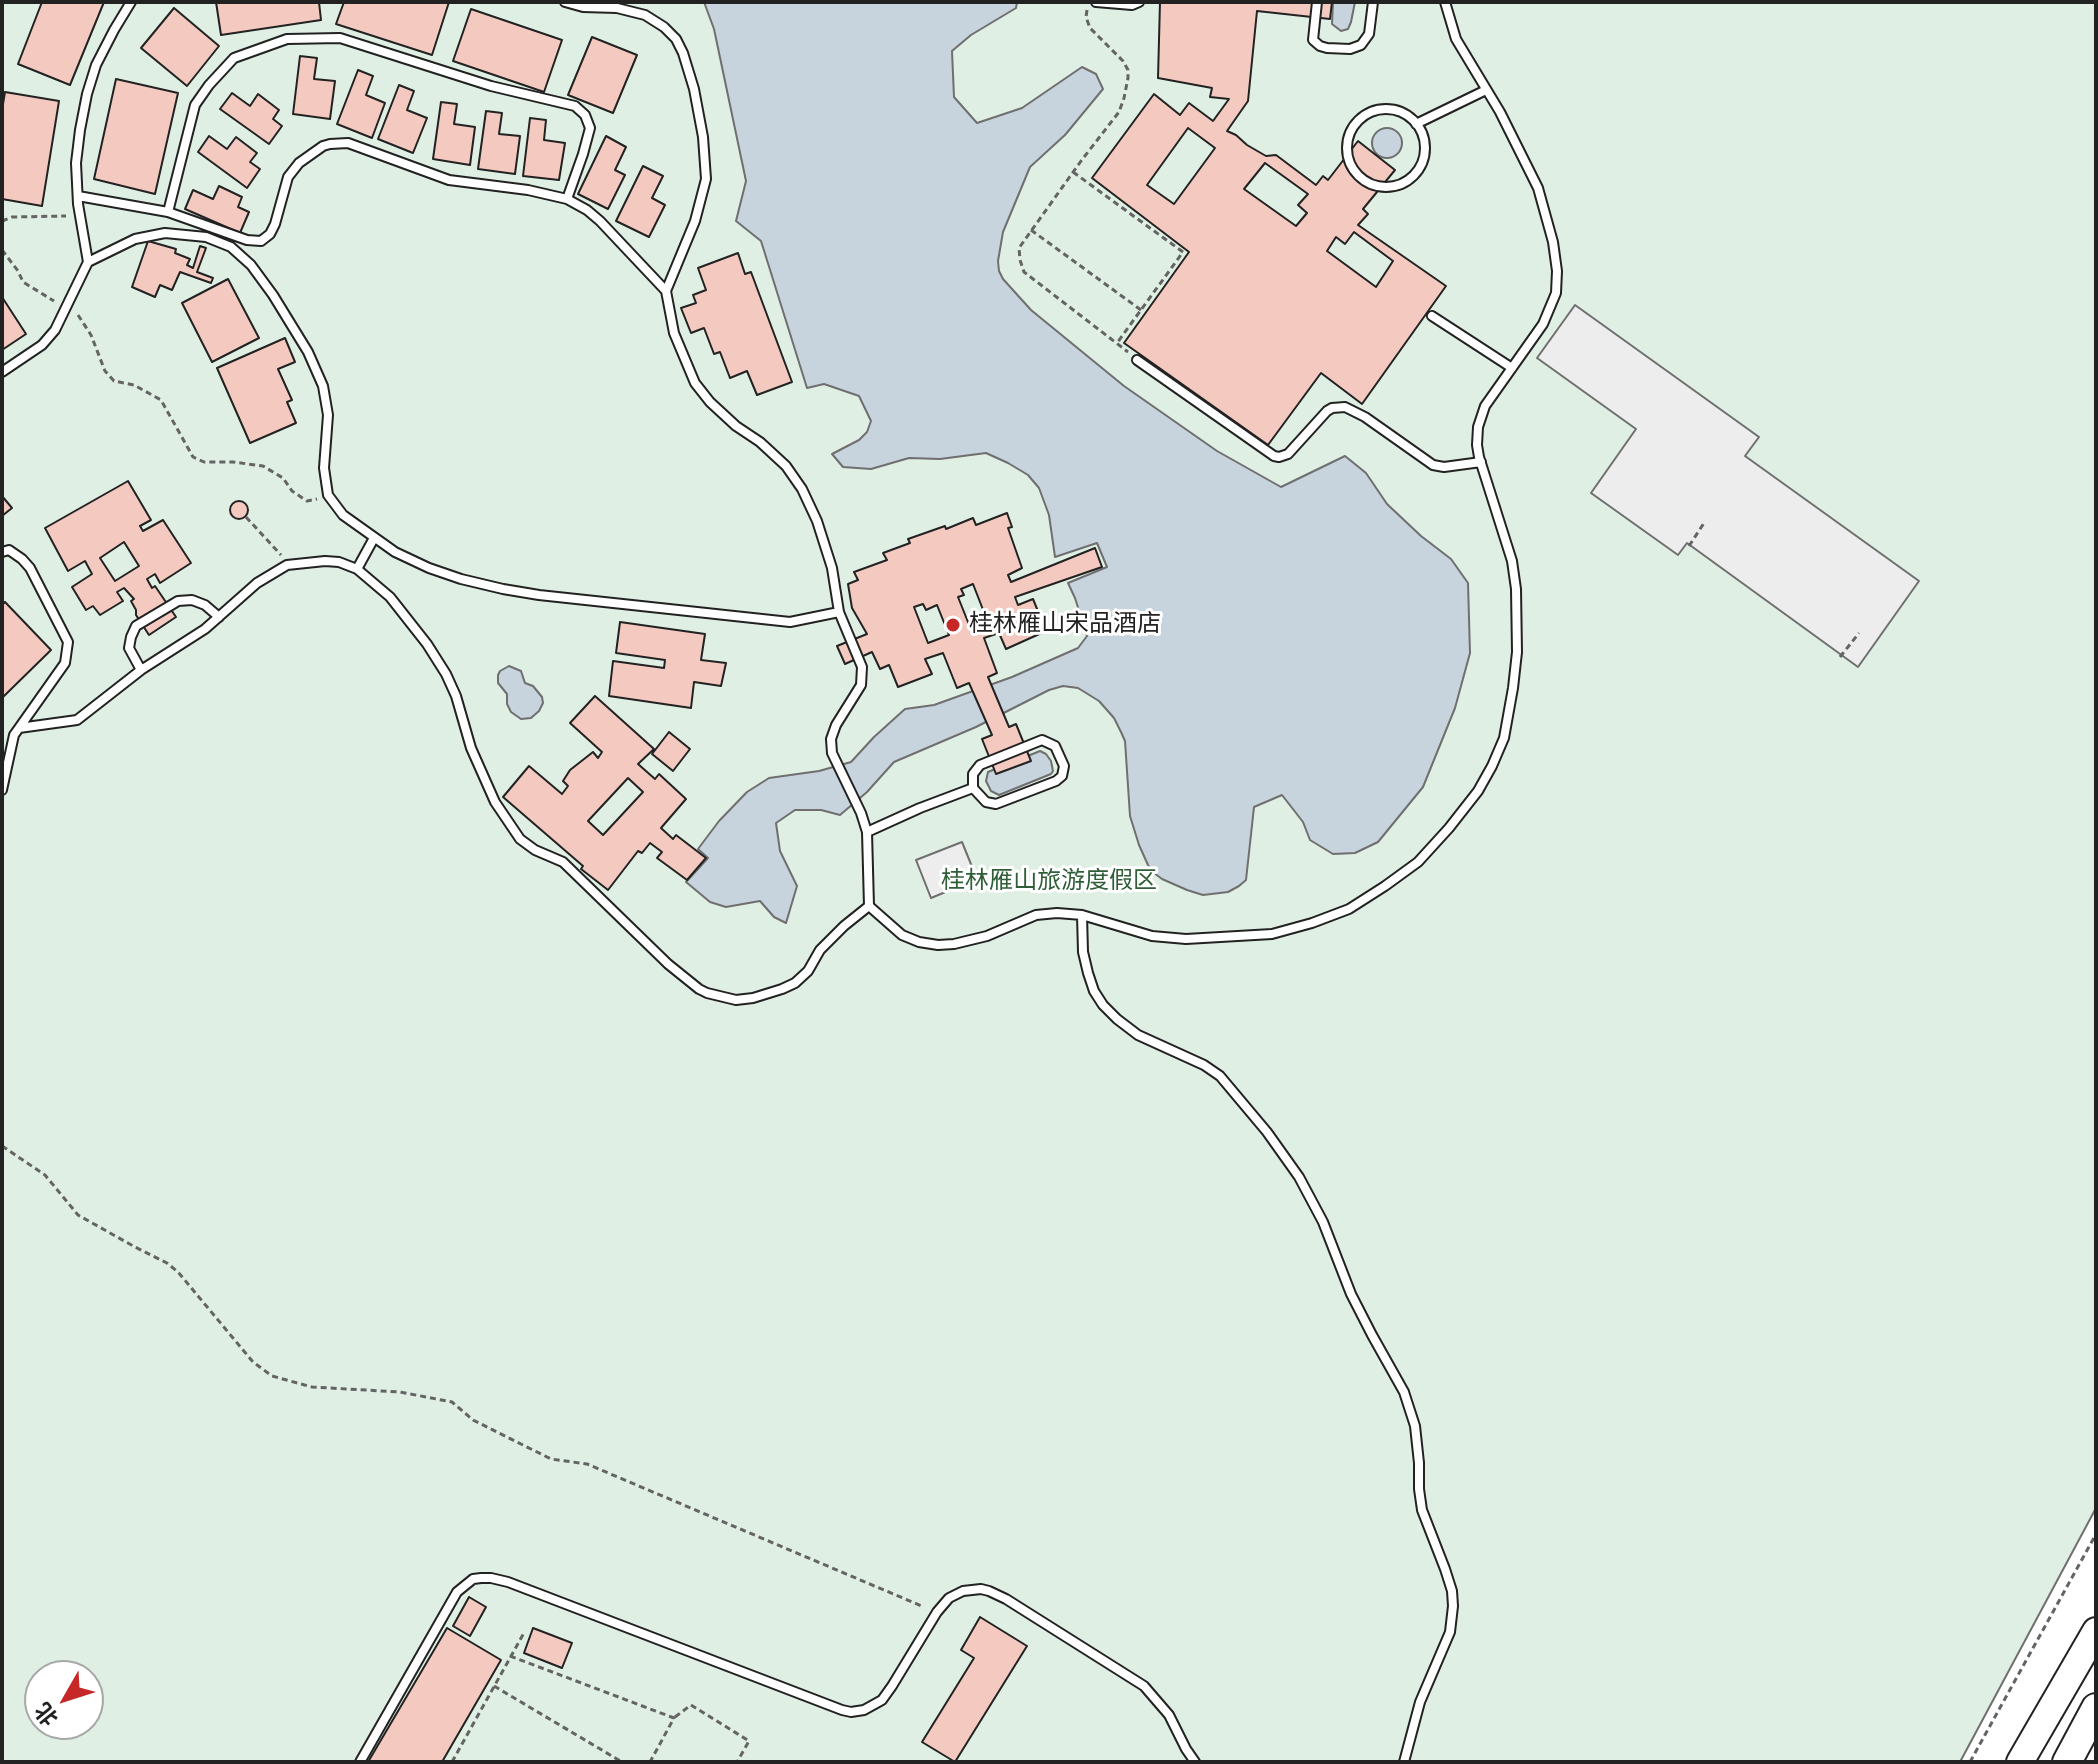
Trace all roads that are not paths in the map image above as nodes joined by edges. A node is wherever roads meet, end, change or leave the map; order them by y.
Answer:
1 (131, 2) edge
2 (565, 2) edge
3 (1096, 2) edge
4 (1139, 2) edge
5 (1317, 2) edge
6 (1373, 2) edge
7 (1445, 2) edge
8 (1486, 90) junction
9 (1416, 124) junction
10 (78, 196) junction
11 (567, 199) junction
12 (168, 212) junction
13 (88, 262) junction
14 (666, 291) junction
15 (1432, 316) dead end
16 (1137, 360) road end
17 (1512, 368) junction
18 (2, 372) edge
19 (1481, 462) junction
20 (374, 538) junction
21 (2, 552) edge
22 (357, 569) junction
23 (839, 612) junction
24 (219, 617) junction
25 (141, 670) junction
26 (19, 728) junction
27 (973, 788) junction
28 (2, 790) edge
29 (867, 832) junction
30 (869, 906) junction
31 (1082, 915) junction
32 (2096, 1631) edge
33 (2096, 1708) edge
34 (360, 1762) edge
35 (1195, 1762) edge
36 (1404, 1762) edge
37 (2020, 1762) edge
38 (2067, 1762) edge

1 - 10 lane
2 - 14 lane
3 - 4 lane
5 - 6 lane
7 - 8 lane
8 - 9 lane
8 - 17 lane
9 - 9 lane
10 - 12 lane
10 - 13 lane
11 - 12 lane
11 - 12 lane
11 - 14 lane
13 - 18 lane
13 - 20 lane
14 - 23 lane
15 - 17 lane
16 - 19 lane
17 - 19 lane
19 - 31 lane
20 - 22 lane
20 - 23 lane
21 - 26 lane
22 - 24 lane
22 - 30 lane
23 - 29 lane
24 - 25 lane
24 - 25 lane
25 - 26 lane
26 - 28 lane
27 - 27 lane
27 - 29 lane
29 - 30 lane
30 - 31 lane
31 - 36 lane
32 - 37 main road
33 - 38 highway
34 - 35 lane

